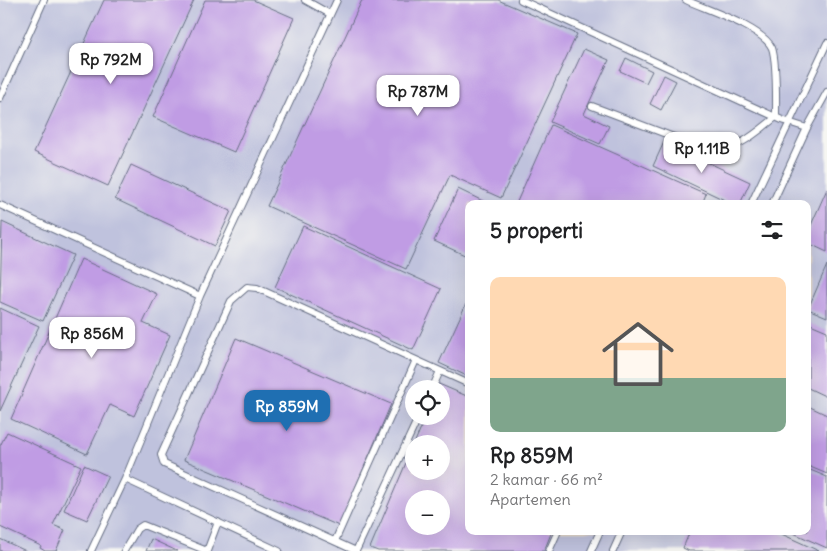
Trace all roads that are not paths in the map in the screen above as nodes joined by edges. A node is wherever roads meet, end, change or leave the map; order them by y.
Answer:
1 (44, 0) edge
2 (306, 0) edge
3 (337, 0) edge
4 (521, 0) edge
5 (686, 0) edge
6 (330, 14) junction
7 (827, 43) edge
8 (827, 92) edge
9 (0, 98) edge
10 (592, 106) dead end
11 (776, 117) junction
12 (789, 122) junction
13 (807, 128) junction
14 (753, 200) edge
15 (774, 200) edge
16 (0, 205) edge
17 (200, 296) junction
18 (416, 360) junction
19 (440, 371) junction
20 (436, 380) edge
21 (465, 382) edge
22 (415, 425) edge
23 (125, 479) junction
24 (218, 522) junction
25 (556, 535) edge
26 (598, 535) edge
27 (620, 535) edge
28 (335, 541) junction
29 (91, 551) edge
30 (124, 551) edge
31 (207, 551) edge
32 (279, 551) edge
33 (356, 551) edge
34 (549, 551) edge
35 (591, 551) edge
36 (613, 551) edge

1 - 9 lane
2 - 6 lane
3 - 6 lane
4 - 11 lane
5 - 11 lane
6 - 17 lane
7 - 12 lane
8 - 13 lane
10 - 11 lane
11 - 12 lane
12 - 13 lane
12 - 14 lane
13 - 15 lane
16 - 17 lane
17 - 23 lane
18 - 19 lane
18 - 28 lane
18 - 28 lane
19 - 20 lane
19 - 21 lane
22 - 33 lane
23 - 24 lane
23 - 29 lane
24 - 31 lane
24 - 32 lane
25 - 34 lane
26 - 35 lane
27 - 36 lane
28 - 33 lane
30 - 31 lane

